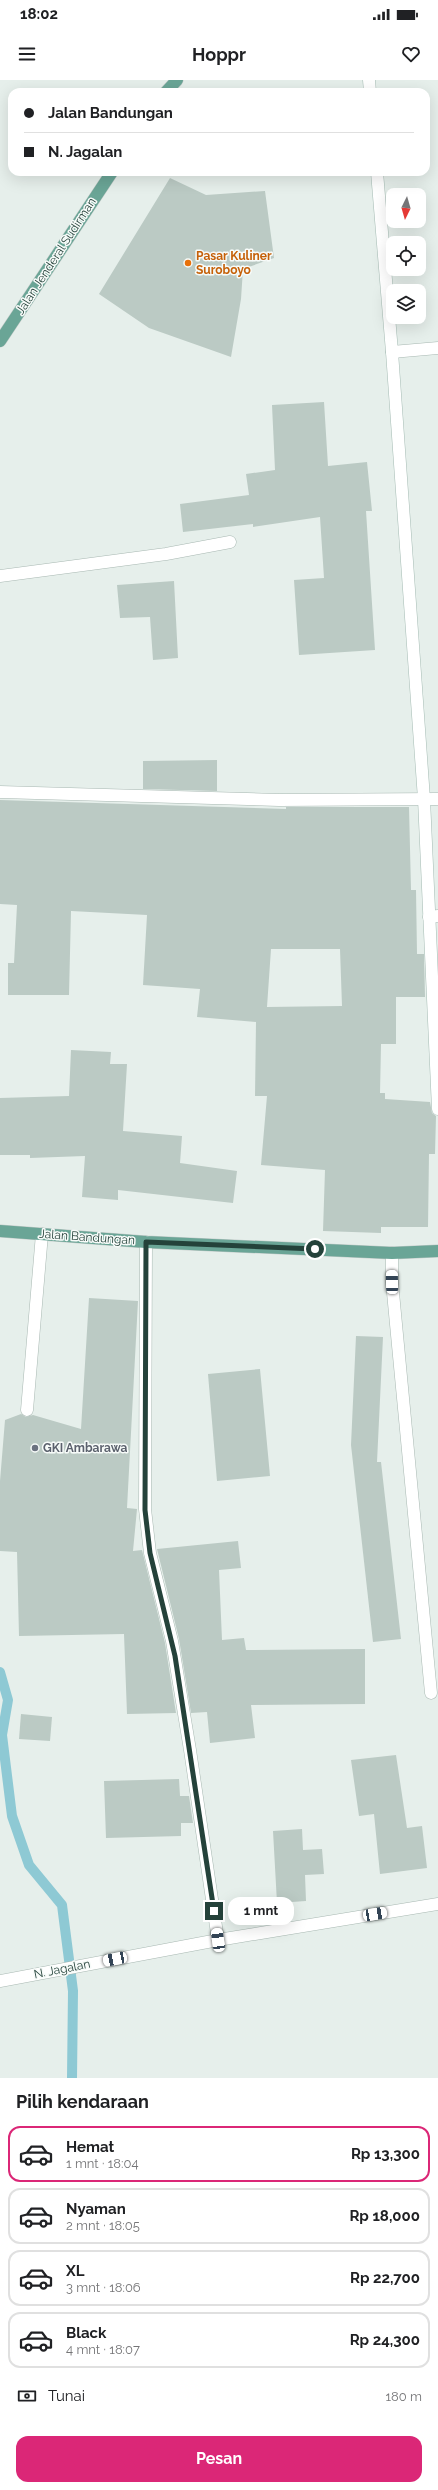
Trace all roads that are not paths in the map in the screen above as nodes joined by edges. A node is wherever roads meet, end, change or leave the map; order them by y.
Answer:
1 (177, 80) edge
2 (170, 88) edge
3 (109, 176) edge
4 (377, 176) edge
5 (0, 341) edge
6 (438, 348) edge
7 (392, 352) junction
8 (230, 542) dead end
9 (0, 576) edge
10 (0, 792) edge
11 (424, 799) junction
12 (438, 799) edge
13 (434, 917) edge
14 (438, 1109) edge
15 (0, 1231) edge
16 (42, 1234) junction
17 (146, 1242) junction
18 (438, 1251) edge
19 (392, 1253) junction
20 (27, 1410) dead end
21 (431, 1693) dead end
22 (438, 1904) edge
23 (218, 1940) junction
24 (0, 1981) edge

1 - 2 main road
3 - 5 main road, Jalan Jenderal Sudirman
4 - 7 street
6 - 7 street
7 - 11 street
8 - 9 street
10 - 11 street
11 - 12 street
11 - 13 street
13 - 14 street
15 - 16 main road, Jalan Bandungan
16 - 17 main road, Jalan Bandungan
16 - 20 street
17 - 19 main road, Jalan Bandungan
17 - 23 street
18 - 19 main road, Jalan Bandungan
19 - 21 street
22 - 23 street, N. Jagalan
23 - 24 street, N. Jagalan

